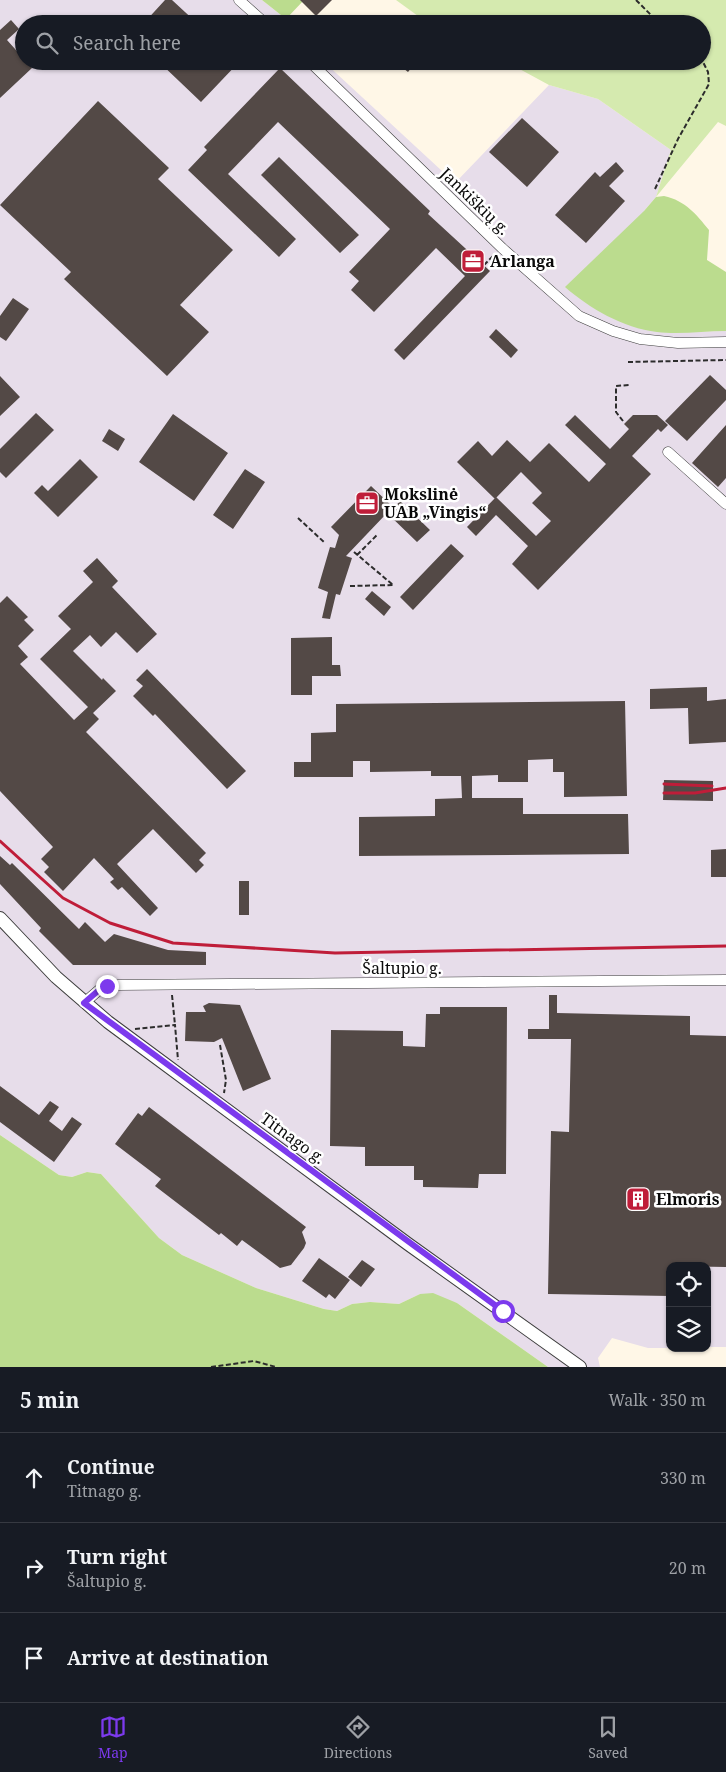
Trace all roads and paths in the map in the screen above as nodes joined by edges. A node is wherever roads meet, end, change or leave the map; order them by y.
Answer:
1 (239, 0) edge
2 (636, 0) edge
3 (256, 15) edge
4 (651, 15) edge
5 (318, 70) edge
6 (707, 70) edge
7 (655, 189) dead end
8 (502, 248) junction
9 (484, 266) dead end
10 (726, 342) edge
11 (726, 360) edge
12 (628, 362) dead end
13 (629, 385) dead end
14 (623, 421) dead end
15 (668, 452) dead end
16 (726, 504) edge
17 (298, 518) dead end
18 (378, 534) dead end
19 (325, 543) dead end
20 (354, 552) dead end
21 (357, 554) junction
22 (350, 586) dead end
23 (0, 918) edge
24 (726, 980) edge
25 (171, 984) junction
26 (84, 1003) junction
27 (174, 1025) junction
28 (126, 1035) junction
29 (220, 1044) dead end
30 (171, 1069) junction
31 (218, 1103) junction
32 (211, 1367) edge
33 (276, 1367) edge
34 (580, 1367) edge

1 - 3 street
2 - 4 path
5 - 8 street, Jankiškių g.
6 - 7 path
8 - 9 path
8 - 10 street, Jankiškių g.
11 - 12 path
13 - 14 path
15 - 16 street
17 - 19 path
18 - 21 path
20 - 21 path
21 - 22 path
23 - 26 street, Titnago g.
24 - 25 street, Šaltupio g.
25 - 26 street, Šaltupio g.
25 - 27 path
26 - 28 street, Titnago g.
27 - 28 path
27 - 30 path
28 - 30 street, Titnago g.
29 - 31 path
30 - 31 street, Titnago g.
31 - 34 street, Titnago g.
32 - 33 path

